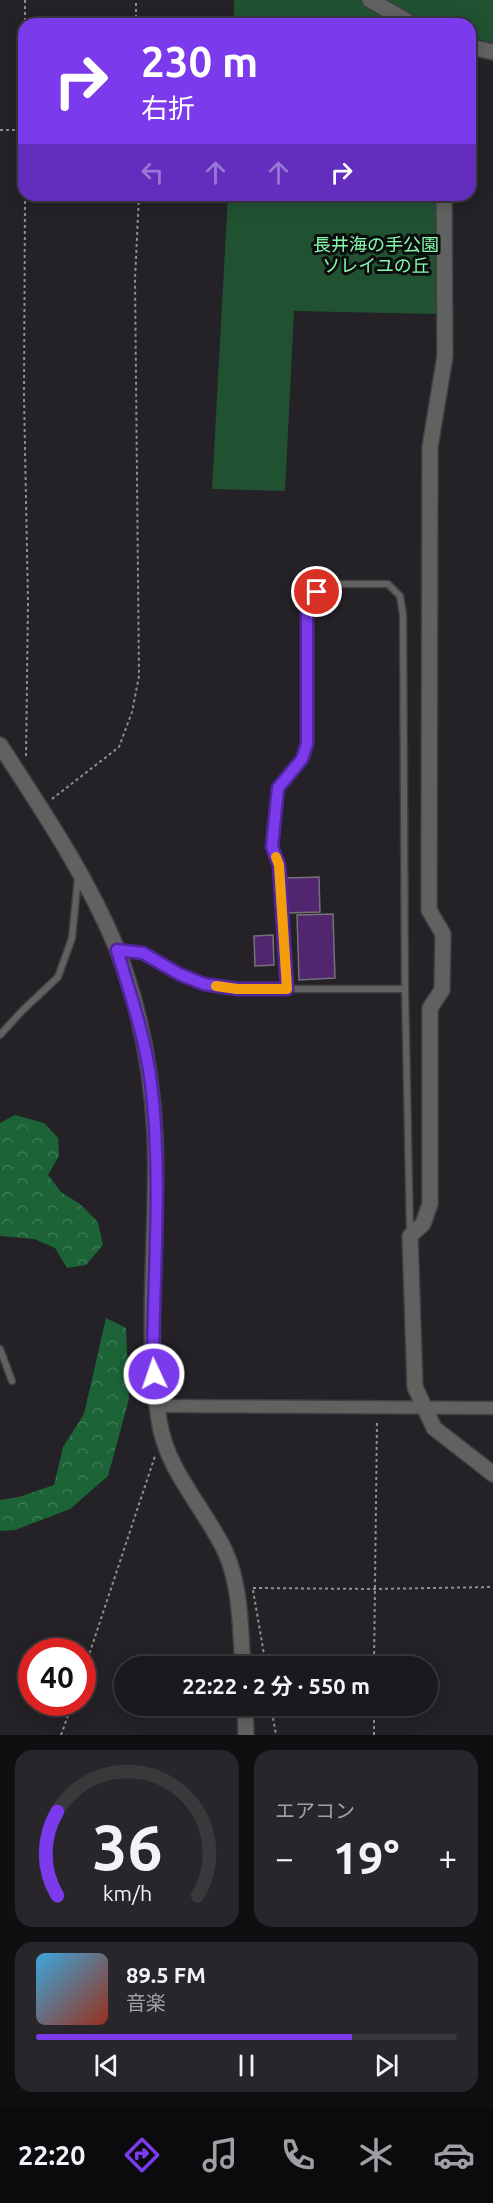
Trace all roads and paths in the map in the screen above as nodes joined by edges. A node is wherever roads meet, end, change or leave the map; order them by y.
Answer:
1 (25, 0) edge
2 (136, 0) edge
3 (370, 0) edge
4 (25, 18) edge
5 (136, 18) edge
6 (402, 18) edge
7 (476, 48) edge
8 (493, 52) edge
9 (0, 130) edge
10 (18, 130) edge
11 (25, 201) edge
12 (139, 201) edge
13 (444, 201) edge
14 (0, 745) edge
15 (22, 779) junction
16 (41, 809) junction
17 (79, 871) junction
18 (117, 950) junction
19 (287, 989) junction
20 (405, 989) junction
21 (0, 1035) edge
22 (410, 1236) junction
23 (0, 1349) edge
24 (12, 1381) dead end
25 (158, 1406) junction
26 (377, 1408) junction
27 (423, 1408) junction
28 (493, 1408) edge
29 (155, 1455) dead end
30 (493, 1474) edge
31 (493, 1587) edge
32 (237, 1588) junction
33 (253, 1588) junction
34 (374, 1589) junction
35 (95, 1638) edge
36 (242, 1656) edge
37 (264, 1656) edge
38 (374, 1656) edge
39 (68, 1716) edge
40 (245, 1716) edge
41 (273, 1716) edge
42 (374, 1716) edge
43 (61, 1735) edge
44 (246, 1735) edge
45 (276, 1735) edge
46 (374, 1735) edge

1 - 4 path
2 - 5 path
3 - 6 street
7 - 8 street
9 - 10 path
11 - 15 path
12 - 16 path
13 - 22 street
14 - 15 street
15 - 16 street
16 - 17 street
17 - 18 street
17 - 21 lane
18 - 19 lane
18 - 25 street
19 - 20 lane
19 - 20 lane
20 - 22 lane
22 - 27 street
23 - 24 lane
25 - 26 street
25 - 32 street
26 - 27 street
26 - 34 path
27 - 28 street
27 - 30 street
29 - 35 path
31 - 34 path
32 - 33 path
32 - 36 street
33 - 34 path
33 - 37 path
34 - 38 path
39 - 43 path
40 - 44 street
41 - 45 path
42 - 46 path

